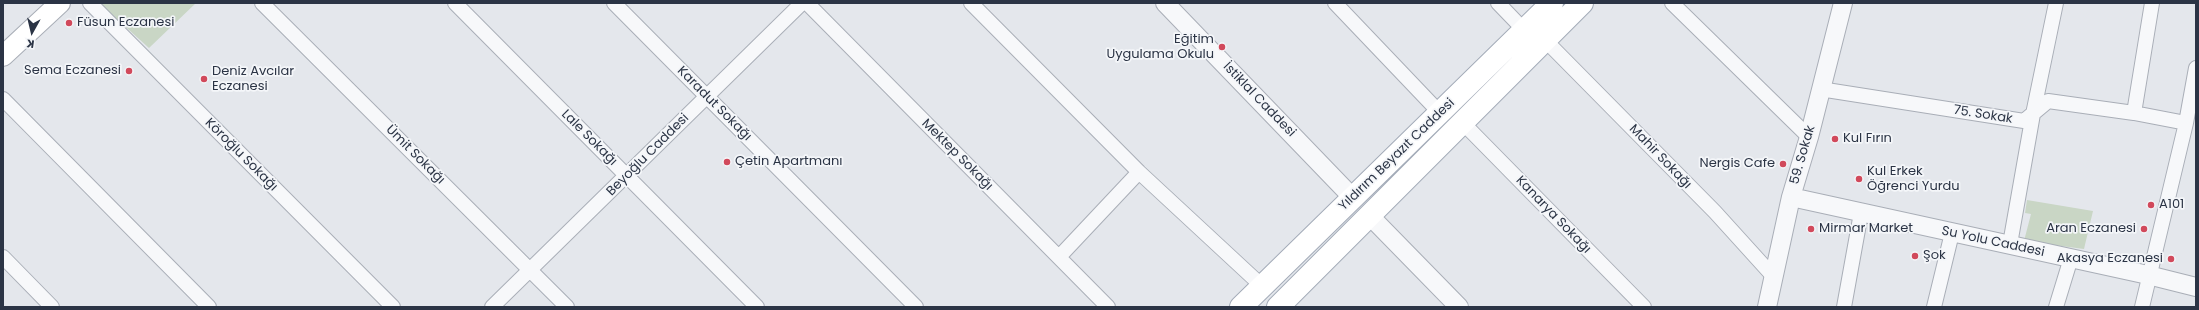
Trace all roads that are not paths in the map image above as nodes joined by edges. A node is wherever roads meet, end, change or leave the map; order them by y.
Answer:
1 (60, 3) edge
2 (90, 3) edge
3 (262, 3) edge
4 (455, 3) edge
5 (614, 3) edge
6 (802, 3) edge
7 (807, 3) edge
8 (971, 3) edge
9 (1165, 3) edge
10 (1335, 3) edge
11 (1498, 3) edge
12 (1552, 3) edge
13 (1582, 3) edge
14 (1672, 3) edge
15 (2056, 3) edge
16 (2152, 3) edge
17 (1841, 4) edge
18 (1525, 31) junction
19 (1545, 40) junction
20 (3, 56) edge
21 (2196, 68) edge
22 (1820, 89) junction
23 (707, 96) junction
24 (3, 99) edge
25 (2134, 112) junction
26 (1440, 113) junction
27 (2032, 114) junction
28 (1462, 122) junction
29 (2186, 123) junction
30 (1809, 137) junction
31 (1138, 172) junction
32 (627, 176) junction
33 (1791, 197) junction
34 (1353, 198) junction
35 (1861, 212) junction
36 (1369, 215) junction
37 (1952, 233) junction
38 (2010, 244) junction
39 (3, 257) edge
40 (1059, 257) junction
41 (2071, 258) junction
42 (530, 270) junction
43 (2148, 275) junction
44 (1773, 276) junction
45 (1262, 286) junction
46 (2196, 287) edge
47 (1281, 306) edge
48 (52, 307) edge
49 (209, 307) edge
50 (392, 307) edge
51 (492, 307) edge
52 (567, 307) edge
53 (757, 307) edge
54 (916, 307) edge
55 (1108, 307) edge
56 (1241, 307) edge
57 (1459, 307) edge
58 (1644, 307) edge
59 (1767, 307) edge
60 (1844, 307) edge
61 (1934, 307) edge
62 (2056, 307) edge
63 (2142, 307) edge

1 - 20 main road
2 - 50 street, Köroğlu Sokağı
3 - 42 street, Ümit Sokağı
4 - 32 street, Lale Sokağı
5 - 23 street, Karadut Sokağı
6 - 23 street, Beyoğlu Caddesi
7 - 40 street, Mektep Sokağı
8 - 31 street
9 - 34 street, İstiklal Caddesi
10 - 26 street
11 - 18 street
12 - 18 main road, Yıldırım Beyazıt Caddesi
13 - 19 main road, Yıldırım Beyazıt Caddesi
14 - 30 street
15 - 27 street
16 - 25 street
17 - 22 street, 59. Sokak
18 - 26 main road, Yıldırım Beyazıt Caddesi
19 - 28 main road, Yıldırım Beyazıt Caddesi
19 - 44 street, Mahir Sokağı
21 - 29 street
22 - 27 street, 75. Sokak
22 - 30 street, 59. Sokak
23 - 32 street, Beyoğlu Caddesi
23 - 54 street, Karadut Sokağı
24 - 49 street
25 - 27 street, 75. Sokak
25 - 29 street, 75. Sokak
26 - 34 main road, Yıldırım Beyazıt Caddesi
27 - 38 street
28 - 36 main road, Yıldırım Beyazıt Caddesi
28 - 58 street, Kanarya Sokağı
29 - 43 street
30 - 33 street, 59. Sokak
31 - 40 street
31 - 45 street
32 - 42 street, Beyoğlu Caddesi
32 - 53 street, Lale Sokağı
33 - 35 street, Su Yolu Caddesi
33 - 44 street, 59. Sokak
34 - 36 main road
34 - 45 main road, Yıldırım Beyazıt Caddesi
35 - 37 street, Su Yolu Caddesi
35 - 60 street
36 - 47 main road, Yıldırım Beyazıt Caddesi
36 - 57 street
37 - 38 street, Su Yolu Caddesi
37 - 61 street
38 - 41 street, Su Yolu Caddesi
39 - 48 street
40 - 55 street, Mektep Sokağı
41 - 43 street, Su Yolu Caddesi
41 - 62 street
42 - 51 street, Beyoğlu Caddesi
42 - 52 street, Ümit Sokağı
43 - 46 street, Su Yolu Caddesi
43 - 63 street
44 - 59 street, 59. Sokak
45 - 56 main road, Yıldırım Beyazıt Caddesi

